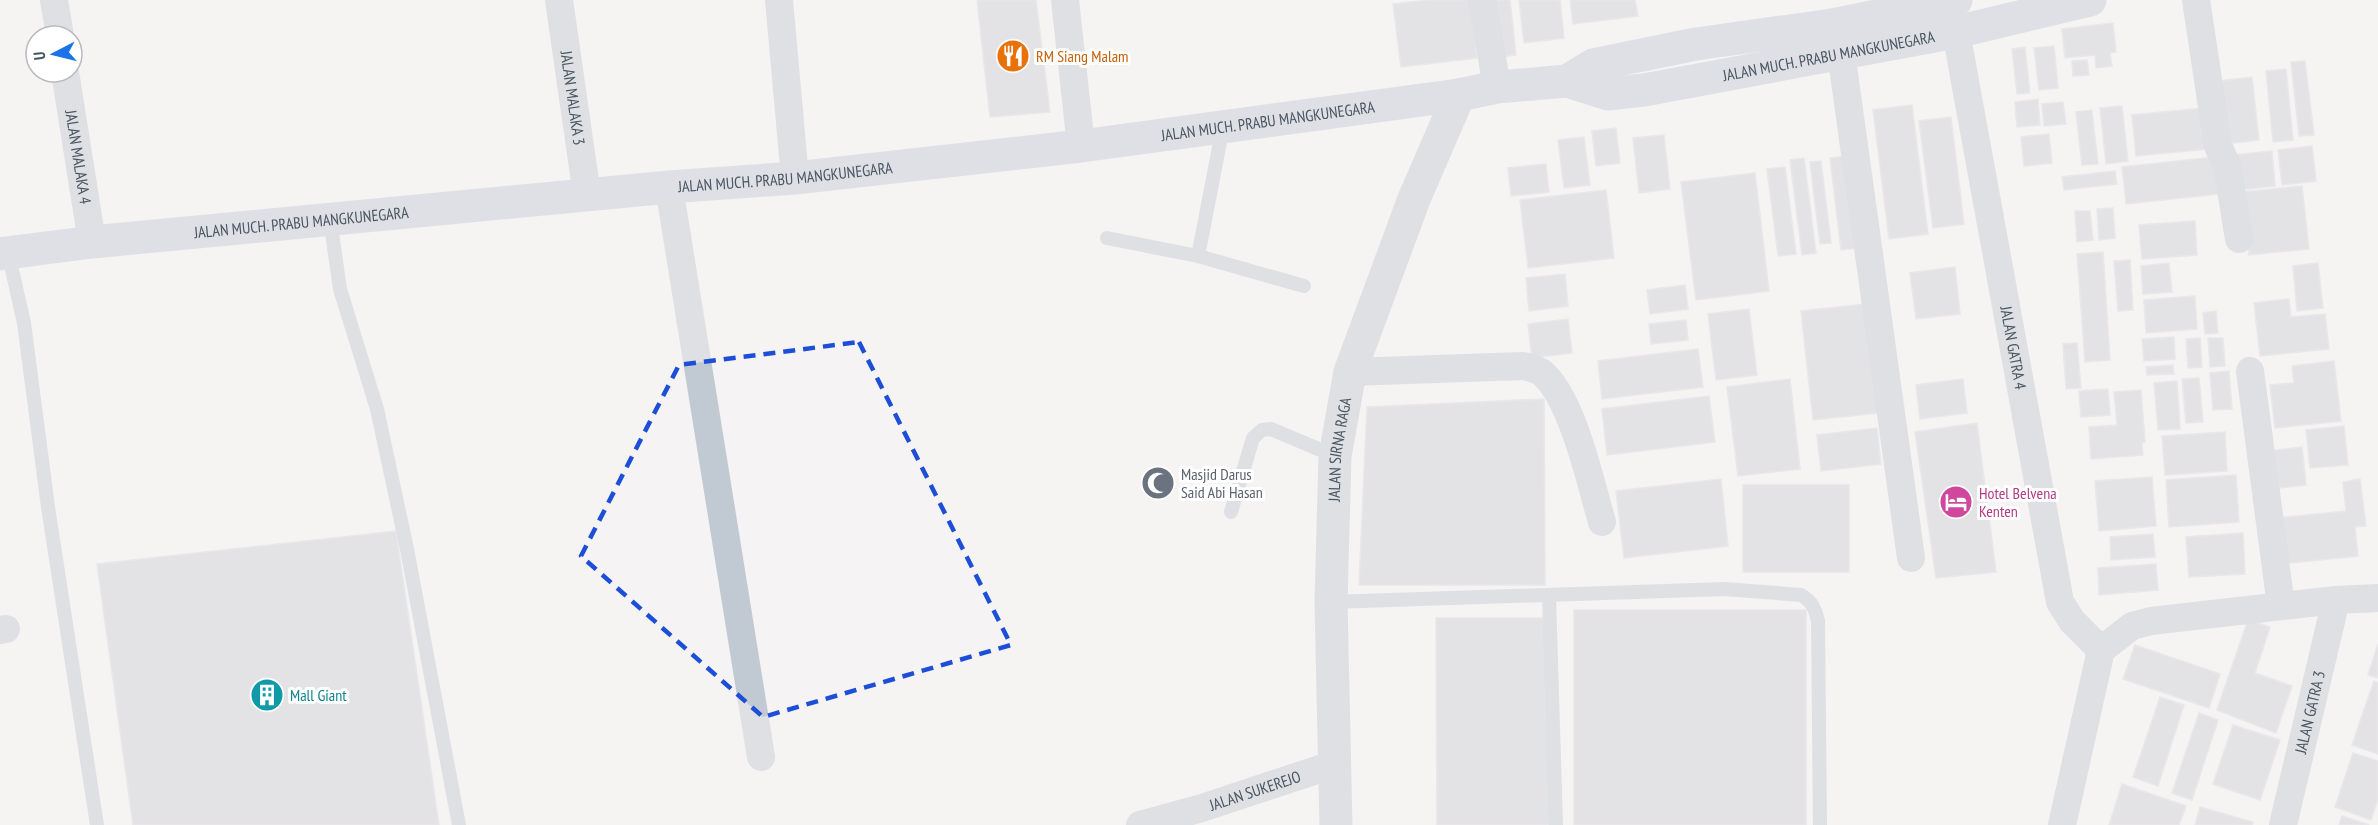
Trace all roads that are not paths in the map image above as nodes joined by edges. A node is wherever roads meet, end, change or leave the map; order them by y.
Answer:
1 (54, 0) edge
2 (559, 0) edge
3 (779, 0) edge
4 (1065, 0) edge
5 (1482, 0) edge
6 (2090, 0) edge
7 (2196, 0) edge
8 (1953, 8) edge
9 (58, 24) edge
10 (1841, 52) junction
11 (1567, 81) junction
12 (67, 84) edge
13 (1497, 87) junction
14 (1458, 95) junction
15 (1223, 127) junction
16 (1081, 146) junction
17 (795, 178) junction
18 (669, 187) junction
19 (587, 195) junction
20 (330, 219) junction
21 (1107, 238) dead end
22 (2239, 239) dead end
23 (92, 242) junction
24 (4, 253) edge
25 (1198, 256) junction
26 (1304, 286) dead end
27 (2250, 371) dead end
28 (1350, 372) junction
29 (1335, 456) junction
30 (1231, 512) dead end
31 (1602, 522) dead end
32 (1911, 558) dead end
33 (1549, 596) junction
34 (2378, 598) edge
35 (2336, 600) junction
36 (1332, 602) junction
37 (2281, 606) junction
38 (2110, 643) junction
39 (760, 757) dead end
40 (1335, 764) junction
41 (97, 825) edge
42 (459, 825) edge
43 (1140, 825) edge
44 (1336, 825) edge
45 (1556, 825) edge
46 (1820, 825) edge
47 (2062, 825) edge
48 (2283, 825) edge

1 - 9 street
2 - 19 street, JALAN MALAKA 3
3 - 17 street
4 - 16 street
5 - 13 street
6 - 8 main road, JALAN MUCH. PRABU MANGKUNEGARA
7 - 22 street
8 - 10 main road, JALAN MUCH. PRABU MANGKUNEGARA
8 - 11 main road, JALAN MUCH. PRABU MANGKUNEGARA
8 - 38 street, JALAN GATRA 4
10 - 11 main road, JALAN MUCH. PRABU MANGKUNEGARA
10 - 32 street
11 - 13 main road, JALAN MUCH. PRABU MANGKUNEGARA
12 - 23 street, JALAN MALAKA 4
13 - 14 main road, JALAN MUCH. PRABU MANGKUNEGARA
14 - 15 main road, JALAN MUCH. PRABU MANGKUNEGARA
14 - 28 street, JALAN SIRNA RAGA
15 - 16 main road, JALAN MUCH. PRABU MANGKUNEGARA
15 - 25 lane
16 - 17 main road, JALAN MUCH. PRABU MANGKUNEGARA
17 - 18 main road, JALAN MUCH. PRABU MANGKUNEGARA
18 - 19 main road, JALAN MUCH. PRABU MANGKUNEGARA
18 - 39 street
19 - 20 main road, JALAN MUCH. PRABU MANGKUNEGARA
20 - 23 main road, JALAN MUCH. PRABU MANGKUNEGARA
20 - 42 lane
21 - 25 lane
23 - 24 main road, JALAN MUCH. PRABU MANGKUNEGARA
24 - 41 lane
25 - 26 lane
27 - 37 street
28 - 29 street, JALAN SIRNA RAGA
28 - 31 street
29 - 30 lane
29 - 36 street, JALAN SIRNA RAGA
33 - 36 lane
33 - 45 lane
33 - 46 lane
34 - 35 street
35 - 37 street
35 - 48 street, JALAN GATRA 3
36 - 40 street, JALAN SIRNA RAGA
37 - 38 street
38 - 47 street
40 - 43 street, JALAN SUKEREJO
40 - 44 street, JALAN SIRNA RAGA

